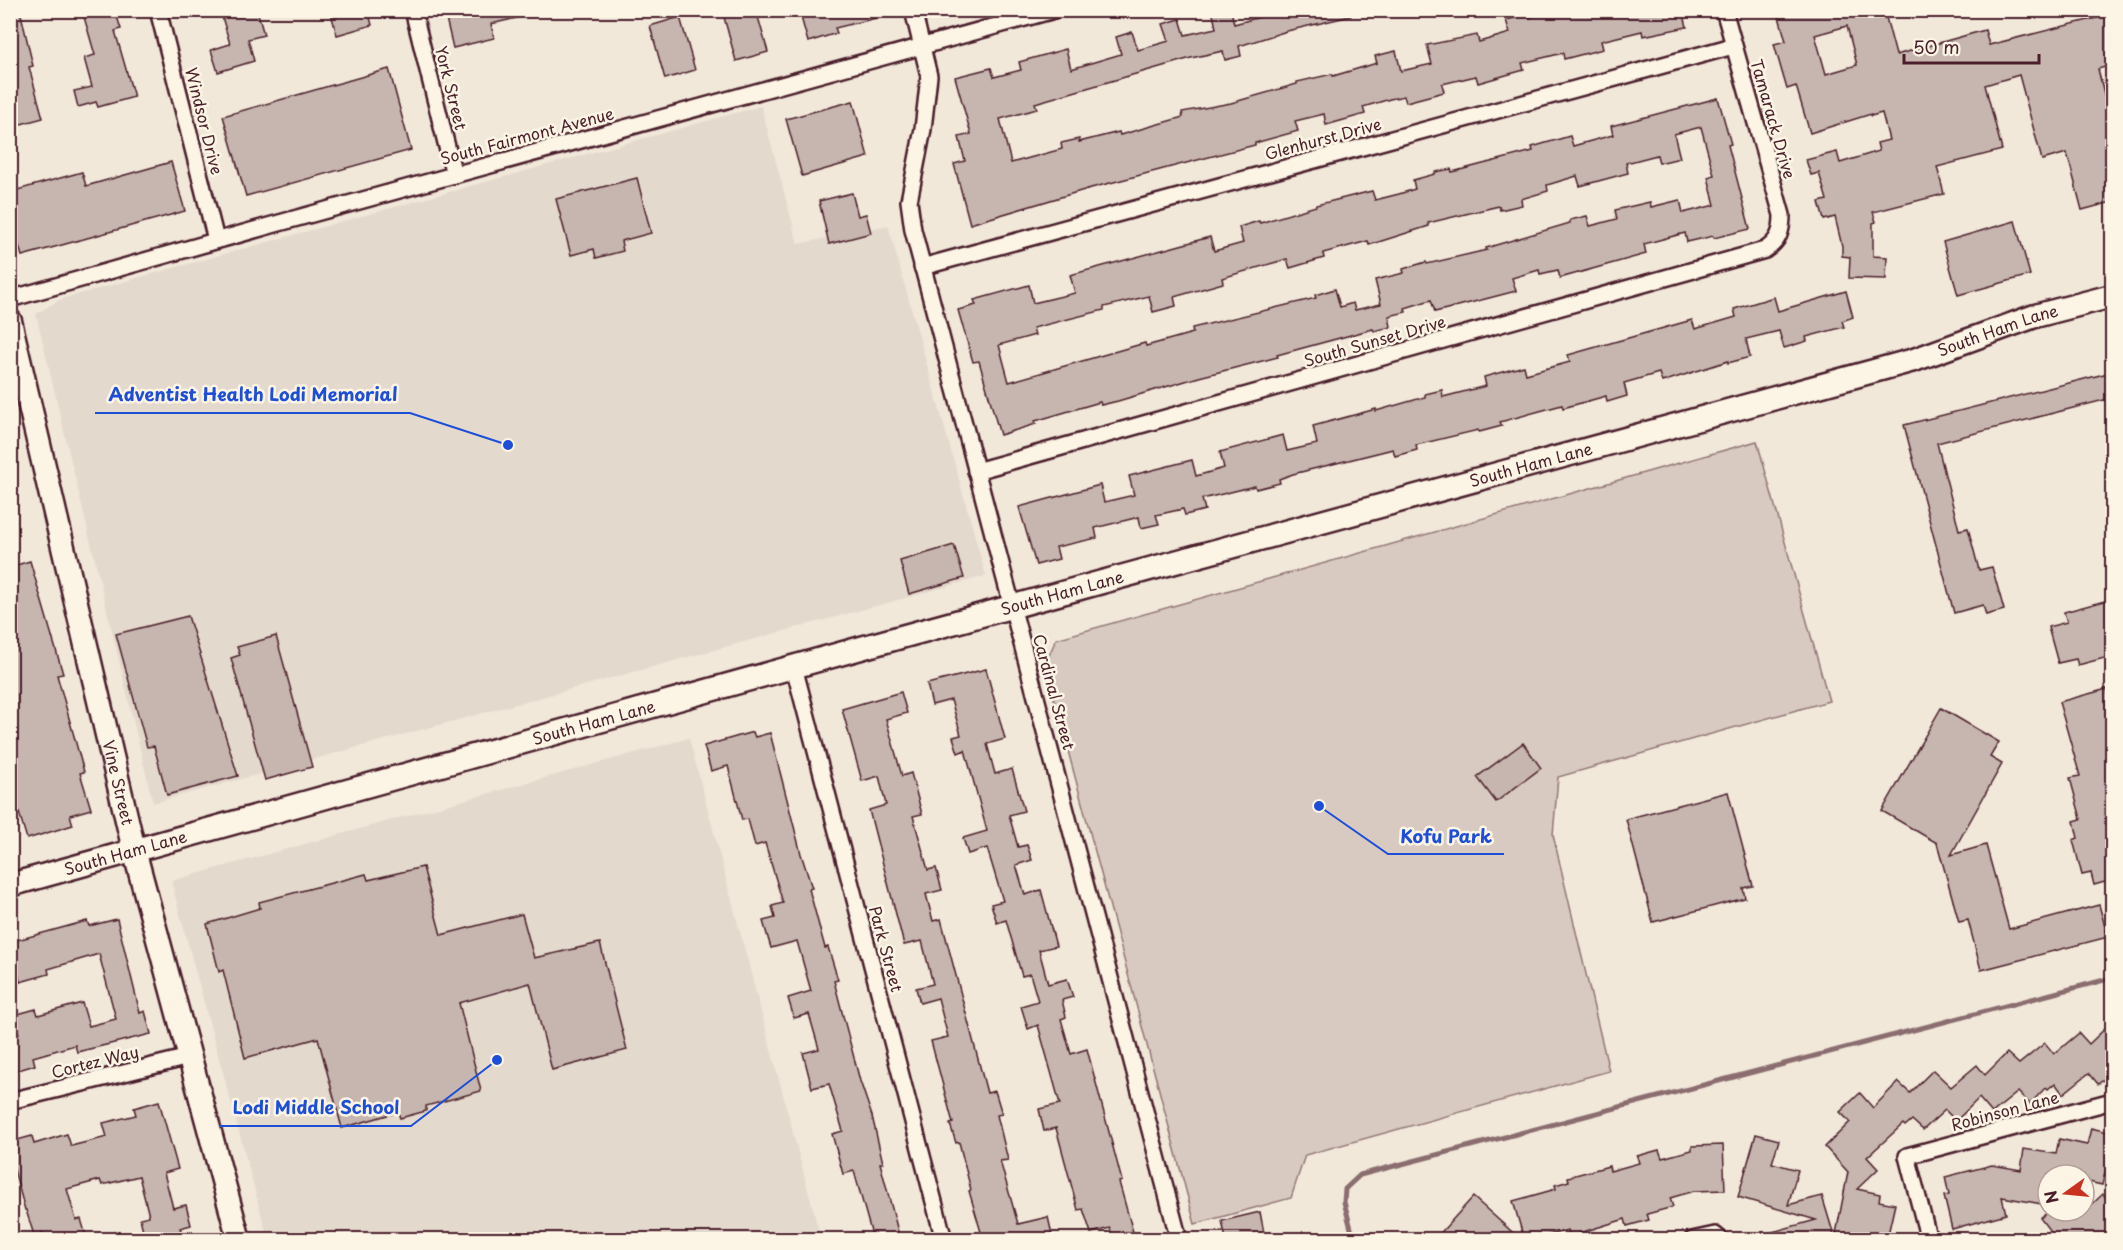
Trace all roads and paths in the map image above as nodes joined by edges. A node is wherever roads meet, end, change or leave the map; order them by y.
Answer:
1 (158, 10) edge
2 (414, 10) edge
3 (913, 10) edge
4 (1054, 10) edge
5 (1724, 10) edge
6 (1733, 46) junction
7 (923, 47) junction
8 (454, 175) junction
9 (1779, 237) joint
10 (216, 240) junction
11 (922, 267) junction
12 (2112, 296) edge
13 (10, 299) edge
14 (10, 321) edge
15 (976, 471) junction
16 (1013, 606) junction
17 (794, 667) junction
18 (134, 850) junction
19 (10, 885) edge
20 (189, 1057) junction
21 (10, 1101) edge
22 (2112, 1101) edge
23 (239, 1239) edge
24 (944, 1239) edge
25 (1179, 1239) edge
26 (1692, 1239) edge
27 (1721, 1239) edge
28 (1929, 1239) edge

1 - 10 street, Windsor Drive
2 - 8 street, York Street
3 - 7 street, Cardinal Street
4 - 7 street, South Fairmont Avenue
5 - 6 street, Tamarack Drive
6 - 9 street, Tamarack Drive
6 - 11 street, Glenhurst Drive
7 - 8 street, South Fairmont Avenue
7 - 11 street, Cardinal Street
8 - 10 street, South Fairmont Avenue
9 - 15 street, South Sunset Drive
10 - 13 street, South Fairmont Avenue
11 - 15 street, Cardinal Street
12 - 16 main road, South Ham Lane
14 - 18 main road, Vine Street
15 - 16 street, Cardinal Street
16 - 17 main road, South Ham Lane
16 - 25 street, Cardinal Street
17 - 18 main road, South Ham Lane
17 - 24 street, Park Street
18 - 19 main road, South Ham Lane
18 - 20 main road, Vine Street
20 - 21 street, Cortez Way
20 - 23 main road, Vine Street
22 - 28 street, Robinson Lane
26 - 27 street

